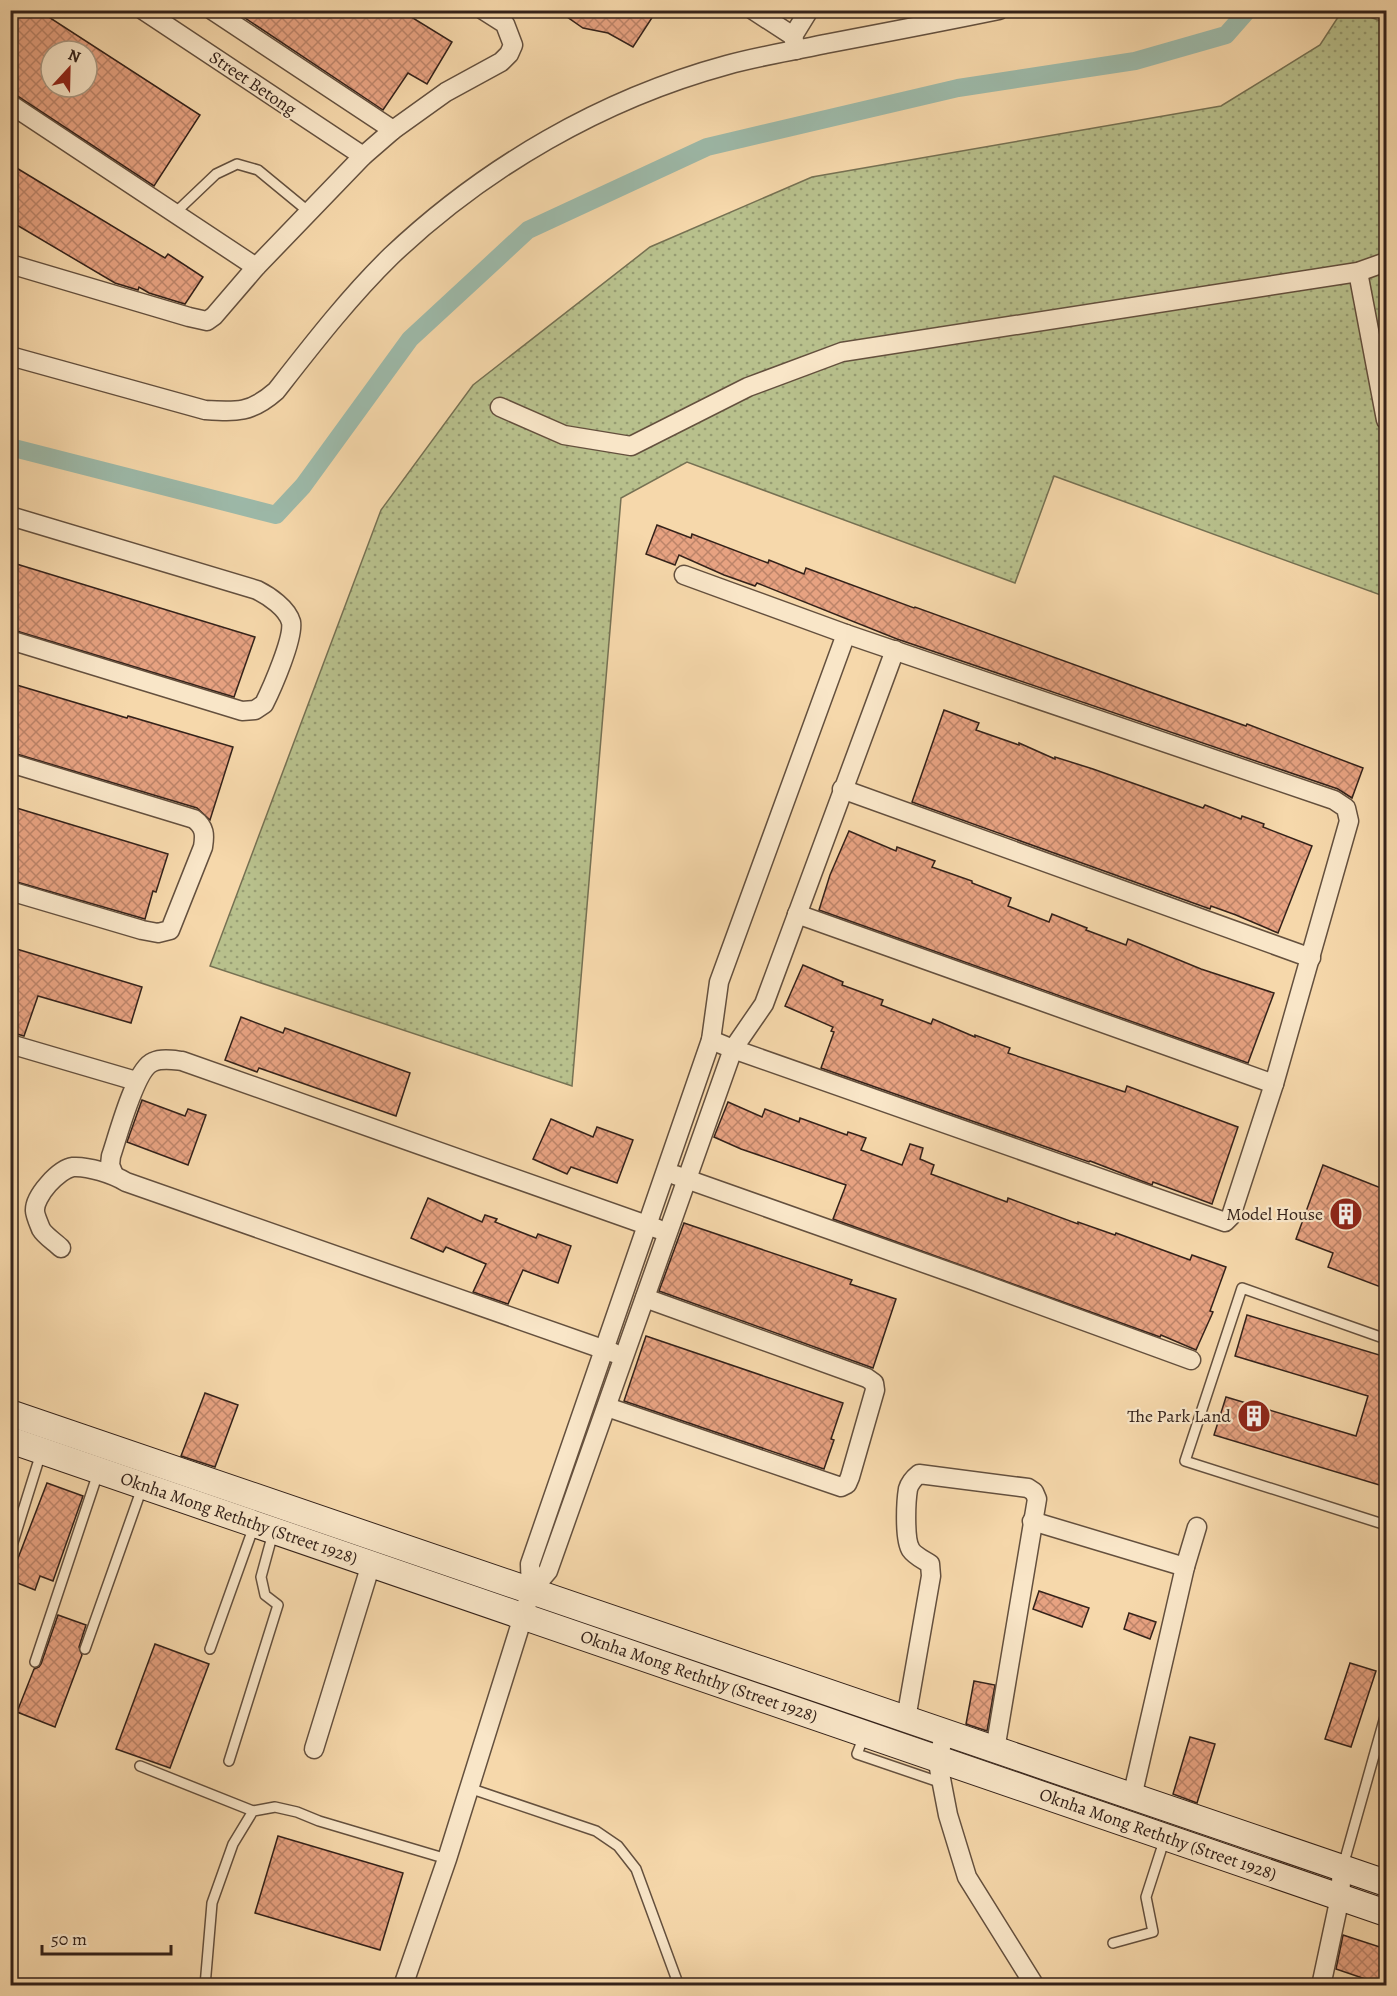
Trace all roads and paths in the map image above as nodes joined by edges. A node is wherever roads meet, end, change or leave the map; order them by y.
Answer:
1 (143, 10) edge
2 (212, 10) edge
3 (483, 10) edge
4 (753, 10) edge
5 (809, 10) edge
6 (999, 10) edge
7 (795, 43) junction
8 (10, 104) edge
9 (393, 130) junction
10 (363, 156) junction
11 (309, 212) junction
12 (175, 213) junction
13 (1386, 262) edge
14 (10, 264) edge
15 (256, 267) junction
16 (1358, 272) junction
17 (10, 356) edge
18 (500, 407) dead end
19 (1386, 420) edge
20 (10, 516) edge
21 (684, 575) dead end
22 (846, 634) junction
23 (10, 640) edge
24 (895, 650) junction
25 (10, 763) edge
26 (842, 789) junction
27 (10, 891) edge
28 (797, 914) junction
29 (1311, 958) junction
30 (711, 1040) junction
31 (10, 1044) edge
32 (733, 1049) junction
33 (136, 1081) junction
34 (1274, 1084) junction
35 (665, 1172) junction
36 (114, 1175) junction
37 (687, 1180) junction
38 (647, 1225) junction
39 (668, 1233) junction
40 (61, 1248) dead end
41 (645, 1298) junction
42 (1386, 1339) edge
43 (604, 1349) junction
44 (624, 1357) junction
45 (1191, 1360) dead end
46 (607, 1407) junction
47 (10, 1413) edge
48 (10, 1440) edge
49 (42, 1451) junction
50 (99, 1470) junction
51 (143, 1485) junction
52 (1032, 1521) junction
53 (1386, 1525) edge
54 (265, 1527) junction
55 (1197, 1527) dead end
56 (10, 1552) edge
57 (371, 1564) junction
58 (1185, 1567) junction
59 (531, 1591) junction
60 (524, 1616) junction
61 (85, 1649) dead end
62 (210, 1649) dead end
63 (35, 1662) dead end
64 (1386, 1713) edge
65 (926, 1747) junction
66 (314, 1749) dead end
67 (995, 1750) junction
68 (229, 1761) dead end
69 (140, 1766) dead end
70 (469, 1788) junction
71 (1132, 1797) junction
72 (253, 1811) junction
73 (1166, 1837) junction
74 (447, 1860) junction
75 (1342, 1867) junction
76 (1386, 1883) edge
77 (1340, 1897) junction
78 (1386, 1913) edge
79 (1113, 1944) dead end
80 (205, 1986) edge
81 (403, 1986) edge
82 (679, 1986) edge
83 (1035, 1986) edge
84 (1321, 1986) edge

1 - 10 street, Street Betong
2 - 9 street
3 - 9 street
4 - 7 street
5 - 7 street
6 - 7 street
7 - 17 street
8 - 12 street
9 - 10 street
10 - 11 street
11 - 12 lane
11 - 15 street
12 - 15 street
13 - 16 street
14 - 15 street
16 - 18 street
16 - 19 street
20 - 23 street
21 - 22 street
22 - 24 street
22 - 30 street
24 - 26 street
24 - 29 street
25 - 27 street
26 - 28 street
26 - 29 street
28 - 32 street
28 - 34 street
29 - 34 street
30 - 32 street
30 - 35 street
31 - 33 street
32 - 34 street
32 - 37 street
33 - 36 street
33 - 38 street
35 - 37 street
35 - 38 street
36 - 40 street
36 - 43 street
37 - 39 street
37 - 45 street
38 - 39 street
38 - 43 street
39 - 41 street
41 - 44 street
41 - 46 street
42 - 53 lane
43 - 44 street
43 - 59 street
44 - 46 street
46 - 59 street
47 - 59 main road, Oknha Mong Reththy (Street 1928)
48 - 49 main road, Oknha Mong Reththy (Street 1928)
49 - 50 main road, Oknha Mong Reththy (Street 1928)
49 - 56 lane
50 - 51 main road, Oknha Mong Reththy (Street 1928)
50 - 63 lane
51 - 54 main road, Oknha Mong Reththy (Street 1928)
51 - 61 lane
52 - 58 street
52 - 65 street
52 - 67 street
54 - 57 main road, Oknha Mong Reththy (Street 1928)
54 - 62 lane
54 - 68 lane
55 - 58 street
57 - 60 main road, Oknha Mong Reththy (Street 1928)
57 - 66 street
58 - 71 street
59 - 60 street
59 - 65 main road, Oknha Mong Reththy (Street 1928)
60 - 65 main road, Oknha Mong Reththy (Street 1928)
60 - 70 street
64 - 75 lane
65 - 67 main road, Oknha Mong Reththy (Street 1928)
65 - 73 main road, Oknha Mong Reththy (Street 1928)
65 - 83 street
67 - 71 main road, Oknha Mong Reththy (Street 1928)
69 - 72 lane
70 - 74 street
70 - 82 lane
71 - 75 main road, Oknha Mong Reththy (Street 1928)
72 - 74 lane
72 - 80 lane
73 - 77 main road, Oknha Mong Reththy (Street 1928)
73 - 79 lane
74 - 81 street
75 - 76 main road, Oknha Mong Reththy (Street 1928)
75 - 77 street
77 - 78 main road, Oknha Mong Reththy (Street 1928)
77 - 84 street

